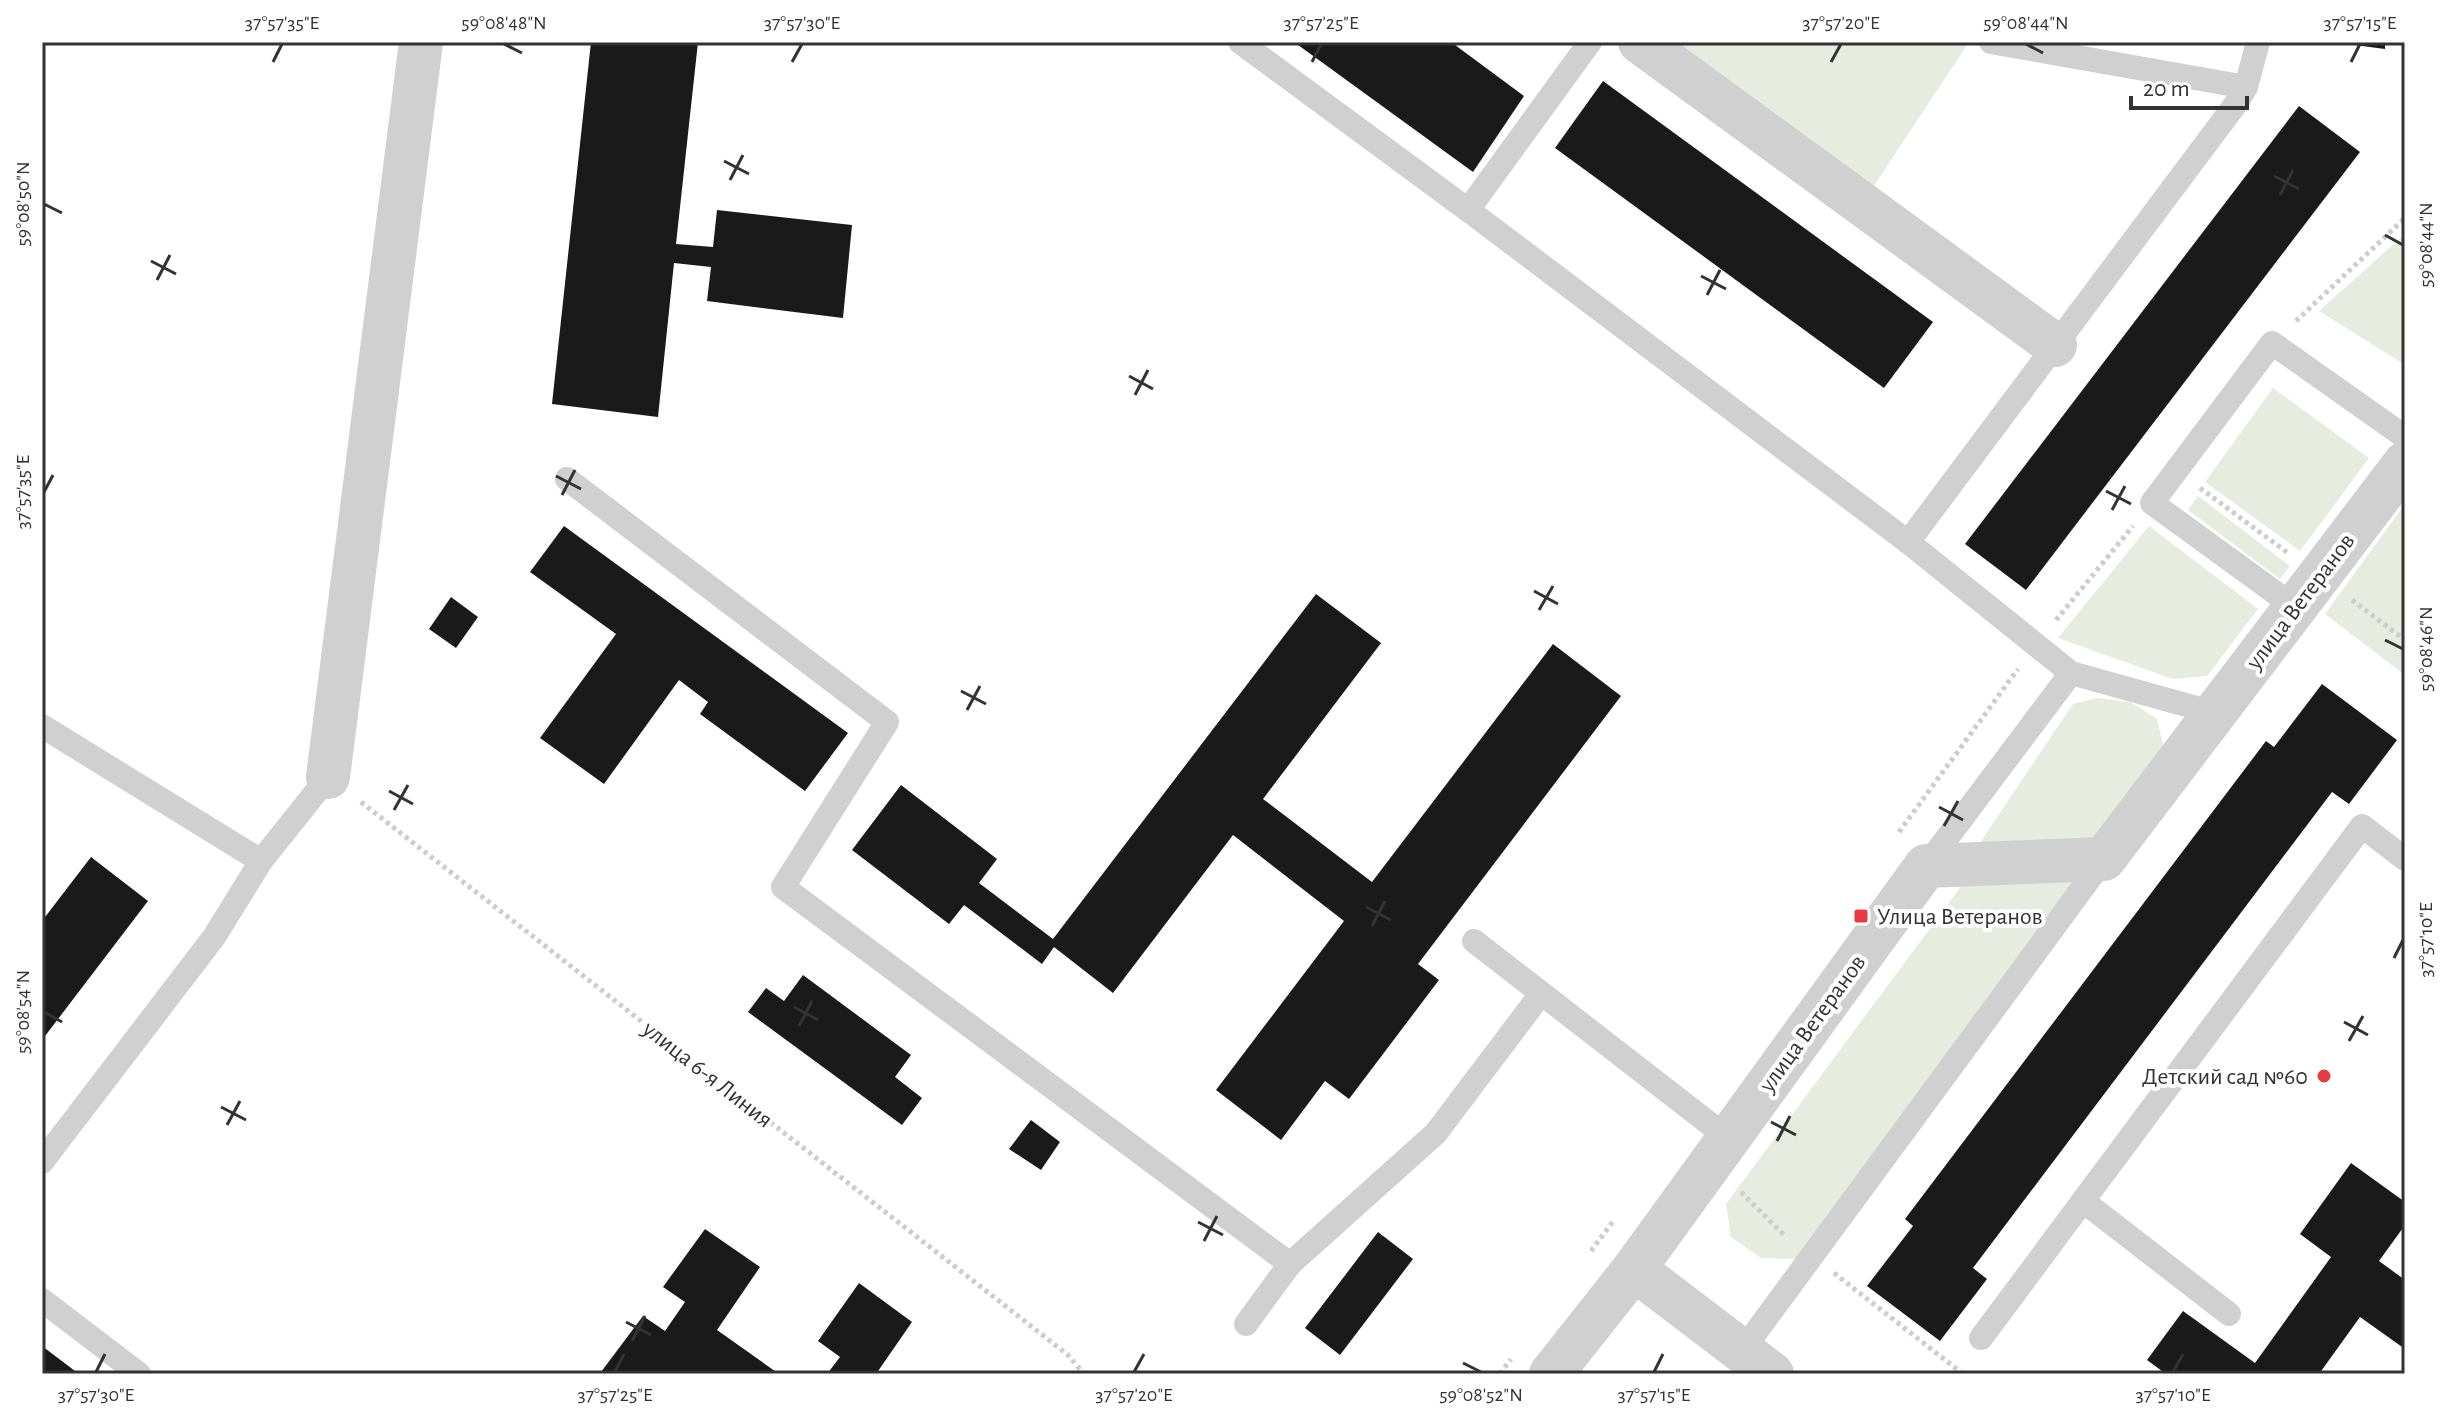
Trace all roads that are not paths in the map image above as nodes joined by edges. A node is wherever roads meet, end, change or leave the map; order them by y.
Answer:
1 (421, 42) edge
2 (1240, 42) edge
3 (1590, 42) edge
4 (1640, 42) edge
5 (1991, 42) edge
6 (2258, 42) edge
7 (2246, 87) junction
8 (1468, 210) junction
9 (2055, 345) junction
10 (2405, 437) edge
11 (2405, 463) edge
12 (567, 479) dead end
13 (1908, 542) junction
14 (2295, 607) junction
15 (2071, 673) junction
16 (2215, 713) junction
17 (42, 726) edge
18 (328, 777) joint
19 (2104, 859) junction
20 (2405, 859) edge
21 (261, 861) junction
22 (1926, 866) junction
23 (1474, 941) dead end
24 (1540, 995) junction
25 (1728, 1138) junction
26 (42, 1162) edge
27 (2083, 1201) junction
28 (1290, 1264) junction
29 (1634, 1269) junction
30 (42, 1300) edge
31 (2229, 1314) dead end
32 (1246, 1324) dead end
33 (1981, 1338) dead end
34 (1757, 1362) edge
35 (139, 1374) edge
36 (1551, 1374) edge

1 - 18 street
2 - 8 lane
3 - 8 lane
4 - 9 street
5 - 7 lane
6 - 7 lane
7 - 9 lane
8 - 13 lane
9 - 13 lane
10 - 14 lane
11 - 14 street, улица Ветеранов
12 - 28 lane
13 - 15 lane
14 - 16 street, улица Ветеранов
15 - 16 lane
15 - 22 lane
16 - 19 street, улица Ветеранов
17 - 21 lane
18 - 21 lane
19 - 22 street
19 - 34 lane
20 - 27 lane
21 - 26 lane
22 - 25 street, улица Ветеранов
23 - 24 lane
24 - 25 lane
24 - 28 lane
25 - 29 street, улица Ветеранов
27 - 31 lane
27 - 33 lane
28 - 32 lane
29 - 34 street
29 - 36 street, улица Ветеранов
30 - 35 lane

